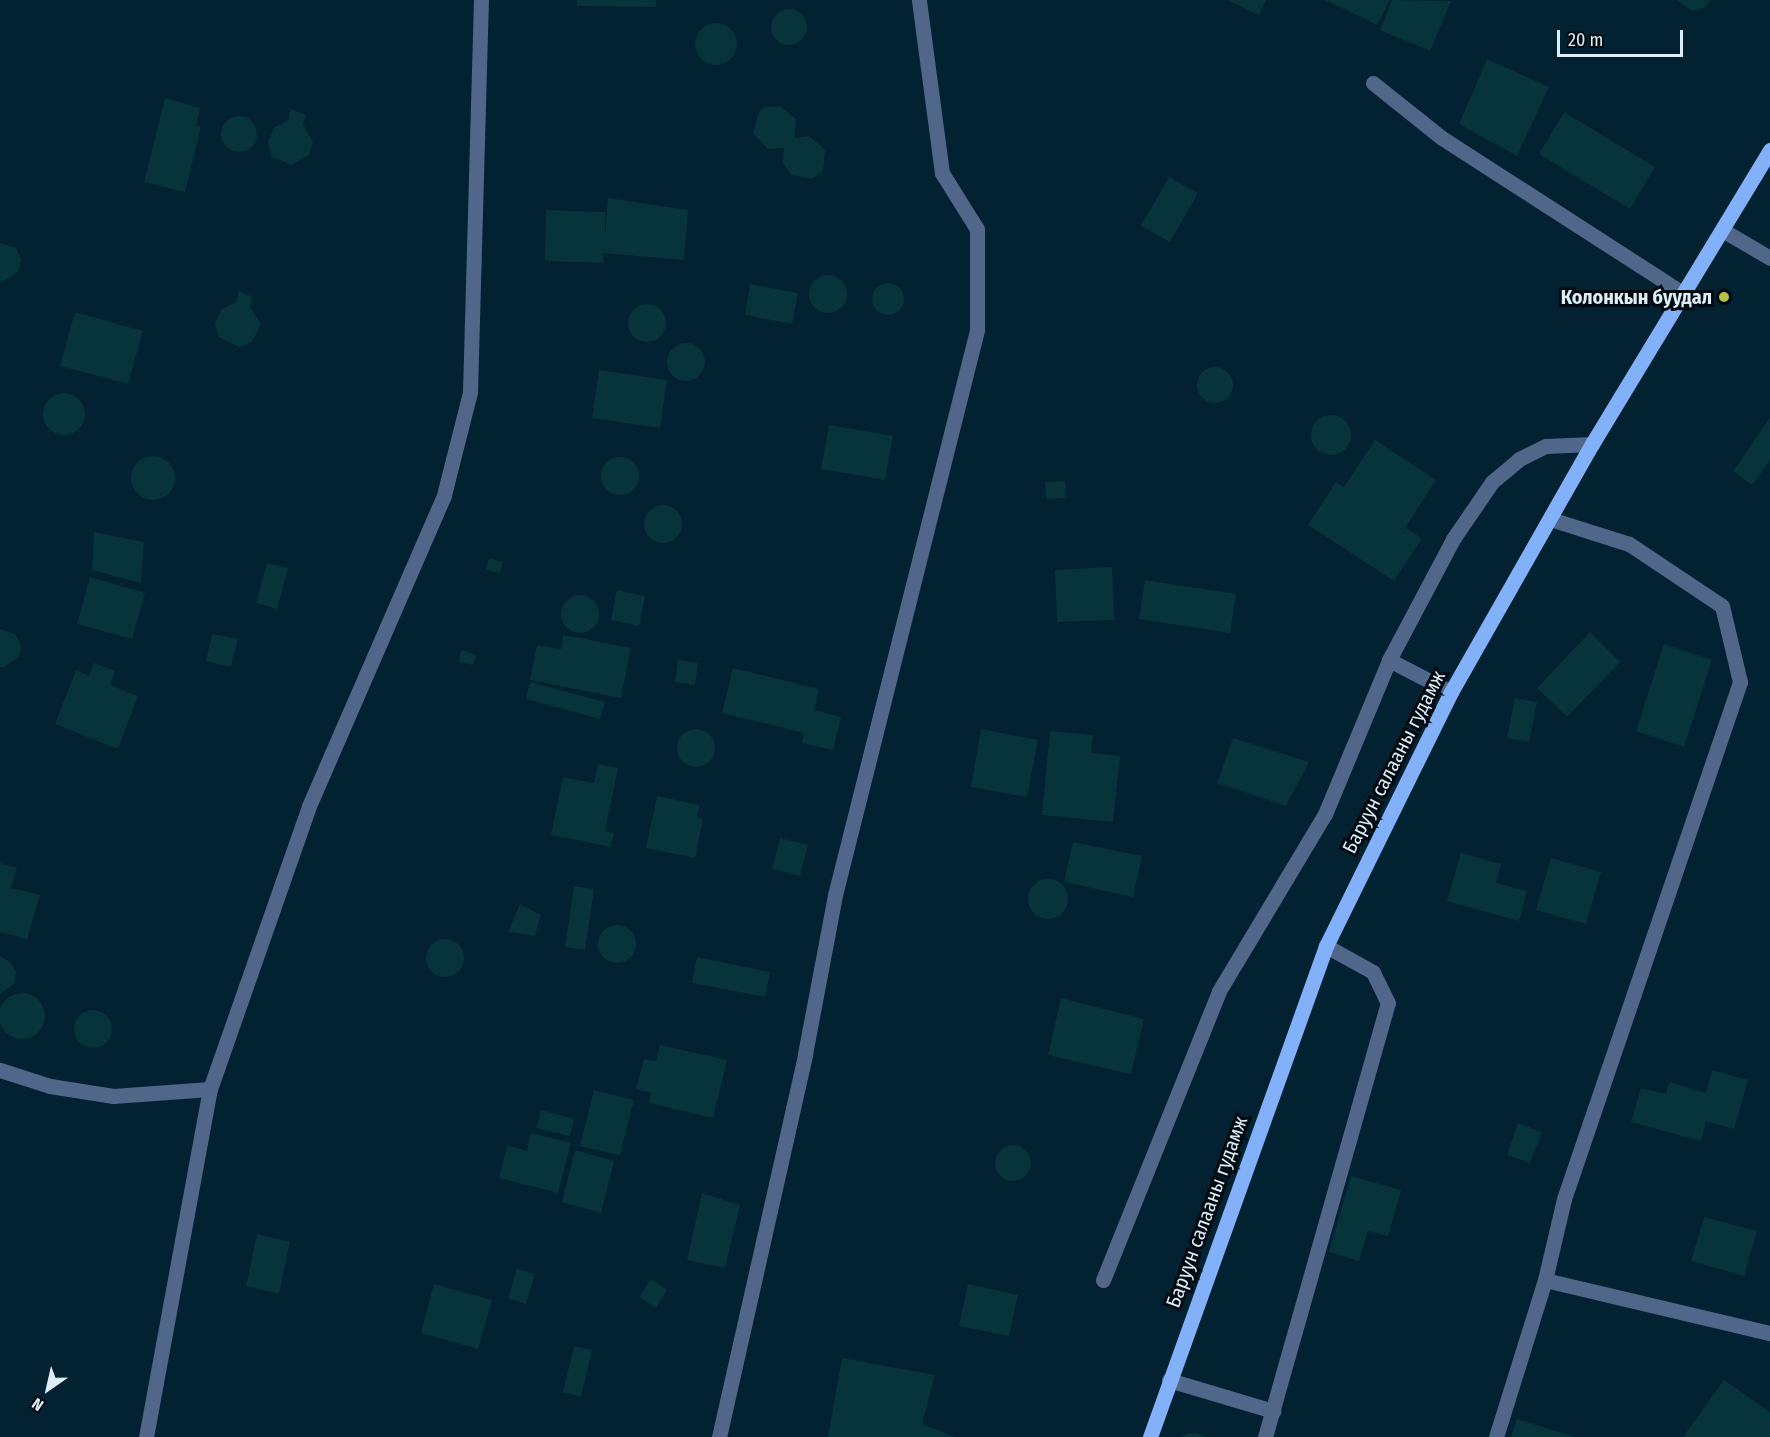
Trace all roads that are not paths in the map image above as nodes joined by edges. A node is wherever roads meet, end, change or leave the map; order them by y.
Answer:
1 (481, 0) edge
2 (919, 0) edge
3 (1373, 83) dead end
4 (1770, 150) edge
5 (1724, 231) junction
6 (1770, 258) edge
7 (1683, 294) junction
8 (1592, 444) junction
9 (1550, 519) junction
10 (1389, 660) junction
11 (1451, 692) junction
12 (1326, 946) junction
13 (0, 1070) edge
14 (210, 1089) junction
15 (1103, 1280) dead end
16 (1545, 1280) junction
17 (1770, 1333) edge
18 (1169, 1380) junction
19 (1273, 1411) junction
20 (146, 1437) edge
21 (719, 1437) edge
22 (1150, 1437) edge
23 (1265, 1437) edge
24 (1496, 1437) edge

1 - 14 street
2 - 21 street
3 - 7 street
4 - 5 main road, Баруун салааны гудамж
5 - 6 street
5 - 7 main road, Баруун салааны гудамж
7 - 8 main road, Баруун салааны гудамж
8 - 9 main road, Баруун салааны гудамж
8 - 10 street
9 - 11 main road, Баруун салааны гудамж
9 - 16 street
10 - 11 street
10 - 15 street
11 - 12 main road, Баруун салааны гудамж
12 - 18 main road, Баруун салааны гудамж
12 - 19 street
13 - 14 street
14 - 20 street
16 - 17 street
16 - 24 street
18 - 19 street
18 - 22 main road, Баруун салааны гудамж
19 - 23 street

